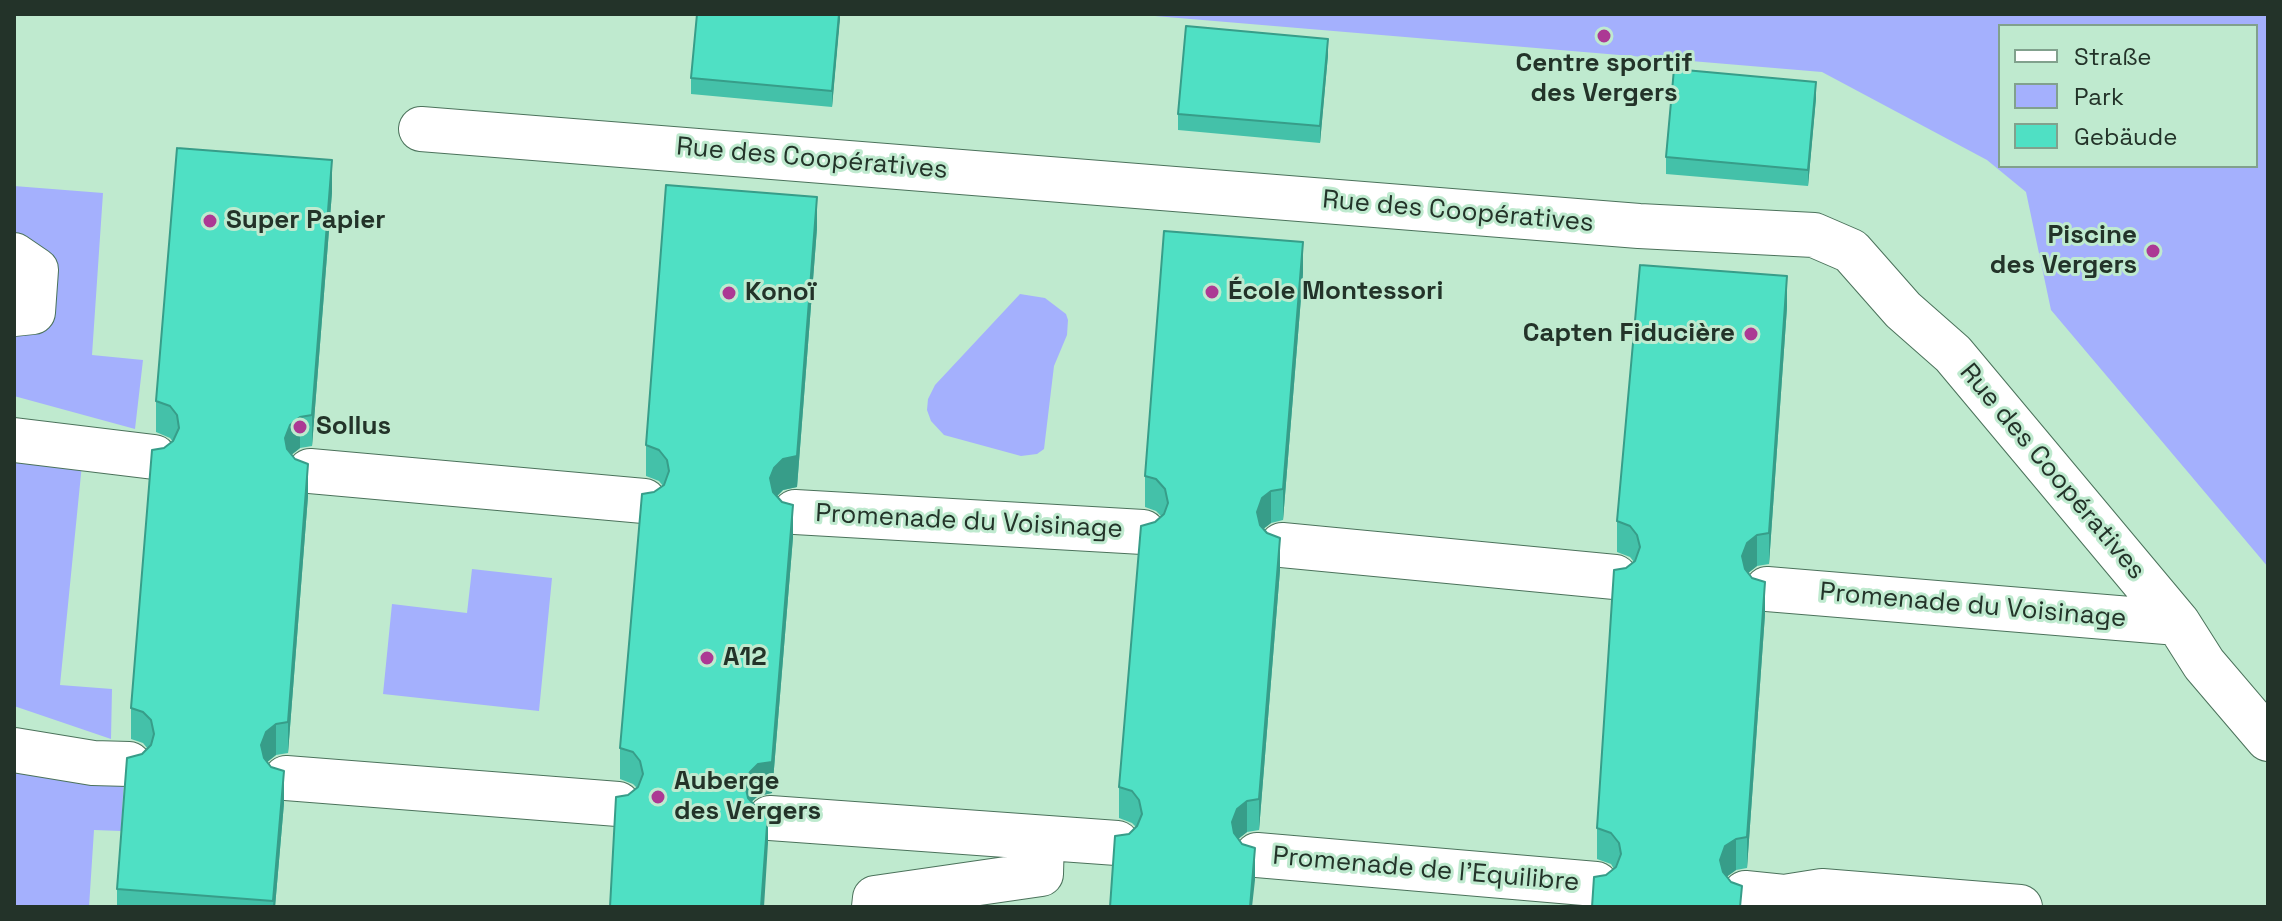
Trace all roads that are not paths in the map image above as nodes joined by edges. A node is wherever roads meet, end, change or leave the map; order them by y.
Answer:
1 (421, 129) dead end
2 (14, 255) edge
3 (14, 314) edge
4 (14, 440) edge
5 (154, 457) edge
6 (310, 471) edge
7 (644, 501) edge
8 (795, 512) edge
9 (1143, 532) edge
10 (1282, 545) edge
11 (1615, 577) edge
12 (1767, 589) edge
13 (2178, 623) junction
14 (2268, 739) edge
15 (14, 750) edge
16 (129, 764) edge
17 (286, 778) edge
18 (618, 804) edge
19 (770, 818) edge
20 (1042, 838) junction
21 (1117, 843) edge
22 (1257, 855) edge
23 (1596, 884) edge
24 (1745, 893) edge
25 (874, 907) edge
26 (2020, 907) edge

1 - 13 street, Rue des Coopératives
2 - 3 street
4 - 5 street
6 - 7 street
8 - 9 street, Promenade du Voisinage
10 - 11 street
12 - 13 street, Promenade du Voisinage
13 - 14 street, Rue des Coopératives
15 - 16 street
17 - 18 street
19 - 20 street
20 - 21 street
20 - 25 street
22 - 23 street, Promenade de l'Equilibre
24 - 26 street

